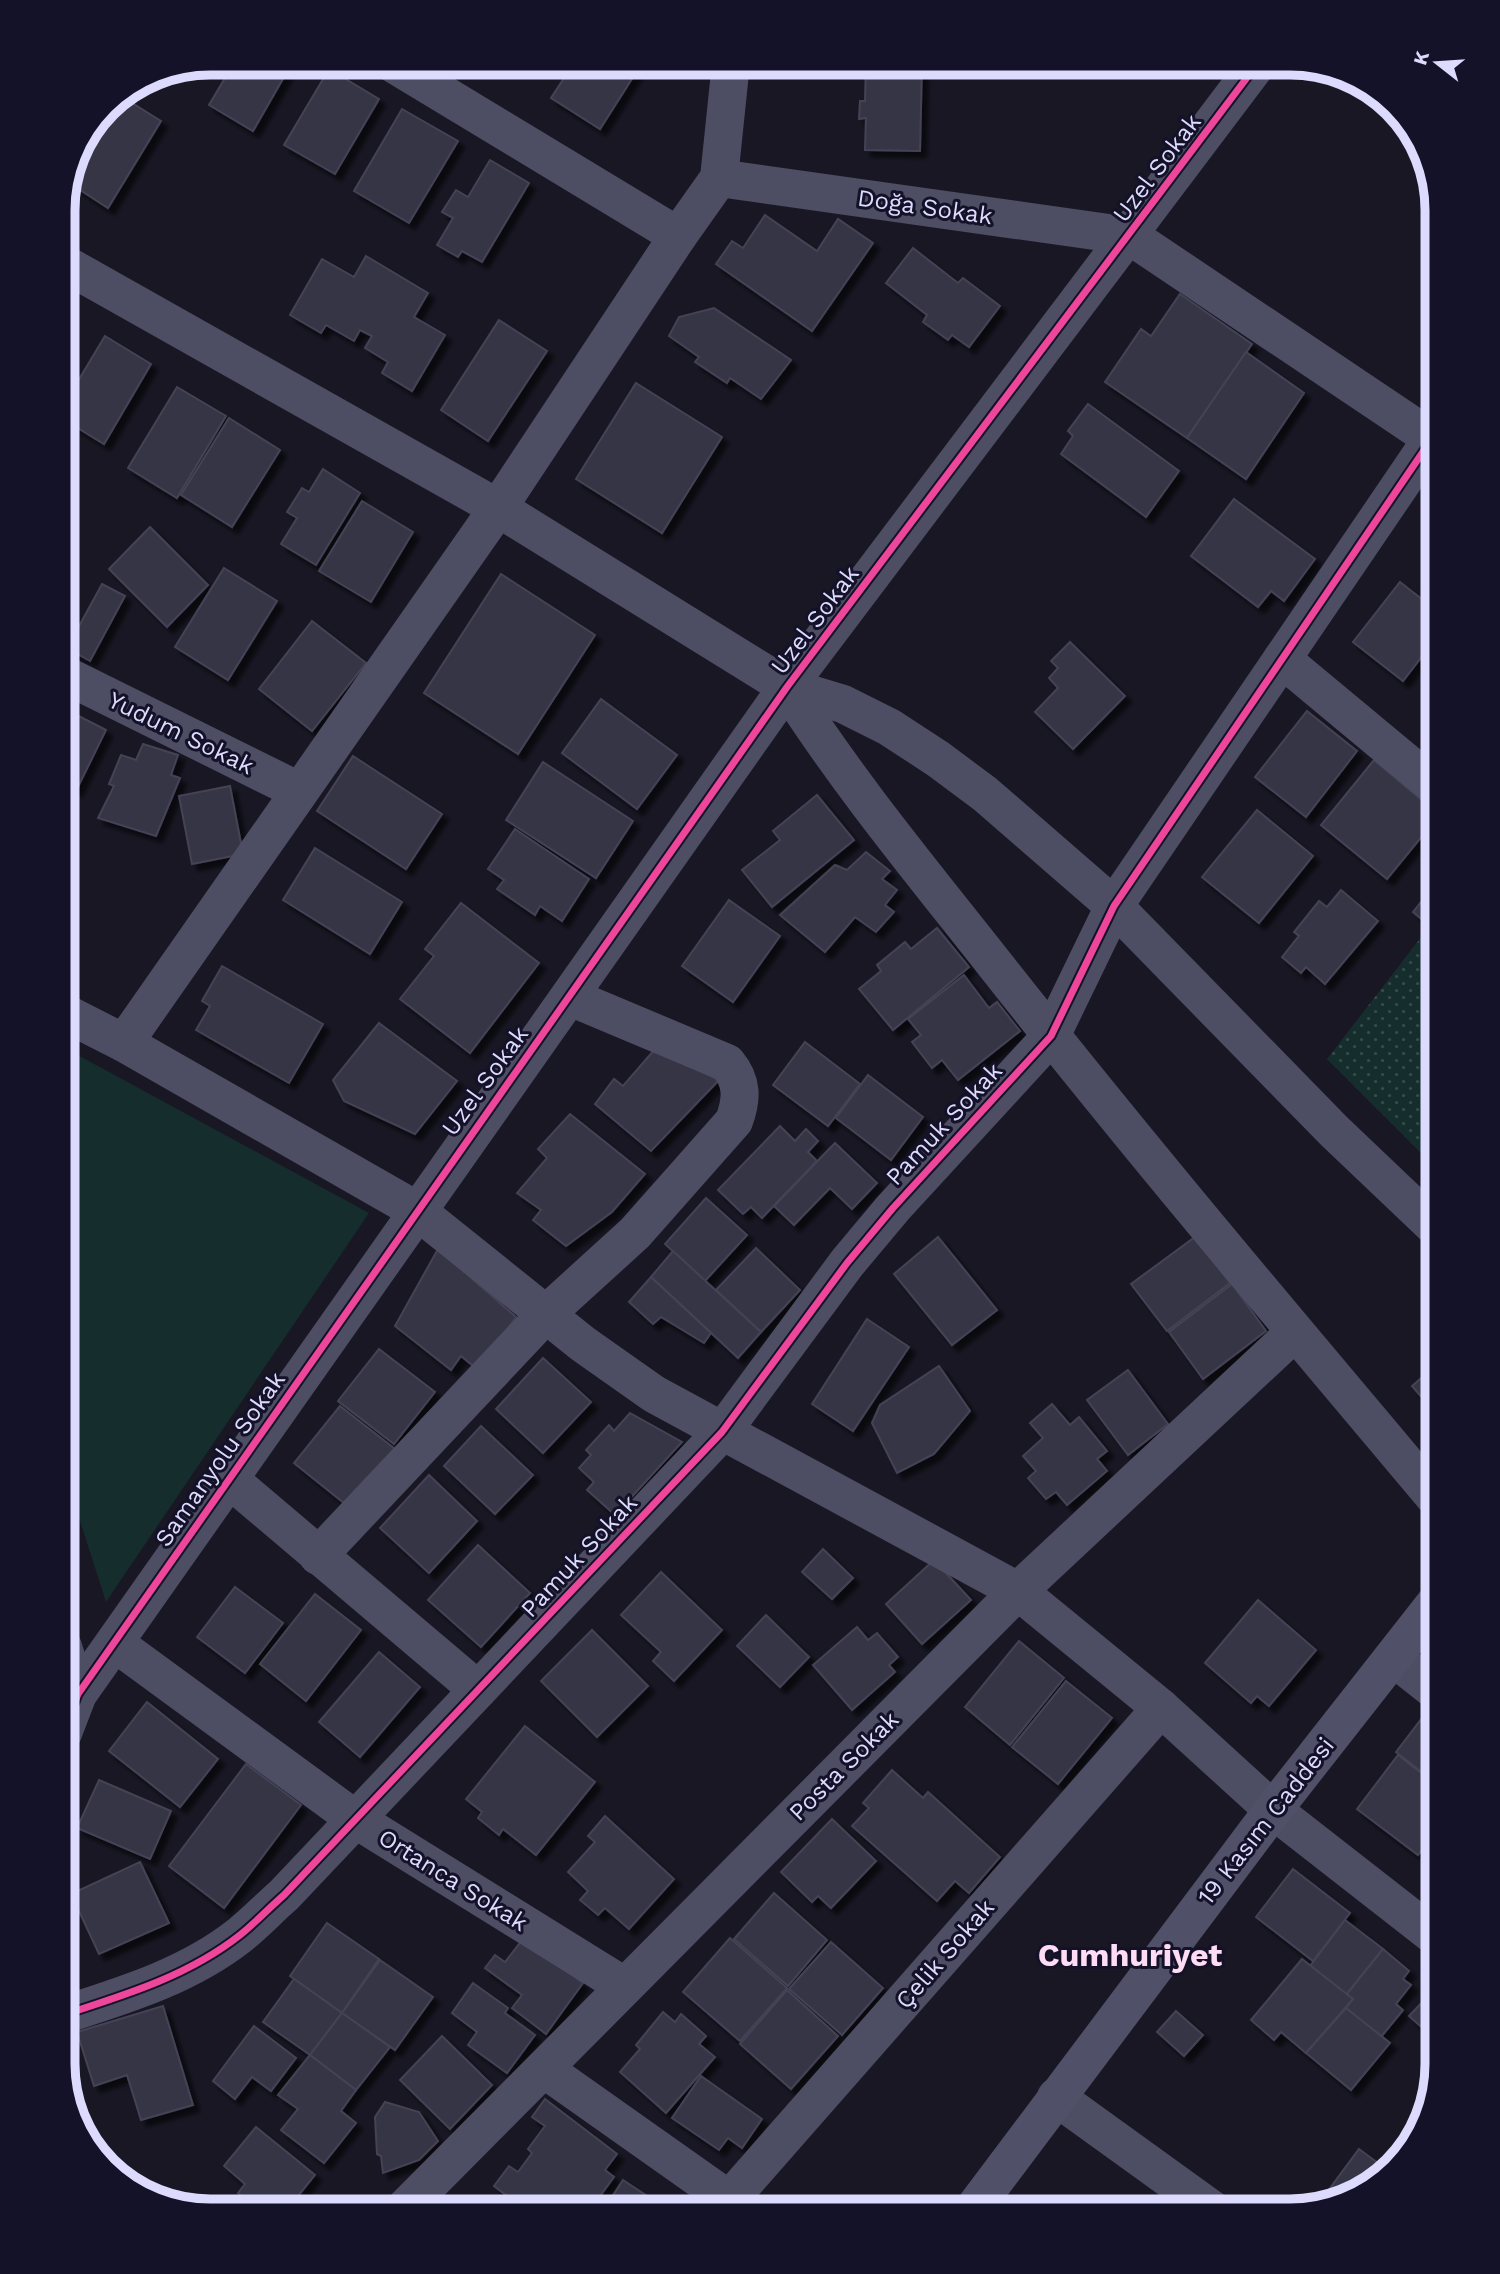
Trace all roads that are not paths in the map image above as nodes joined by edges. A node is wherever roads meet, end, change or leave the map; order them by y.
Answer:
1 (413, 76) edge
2 (730, 76) edge
3 (1248, 76) edge
4 (719, 178) junction
5 (678, 236) junction
6 (1130, 236) junction
7 (76, 270) edge
8 (1425, 435) edge
9 (1425, 454) edge
10 (498, 508) junction
11 (1282, 659) junction
12 (76, 680) edge
13 (787, 687) junction
14 (1425, 778) edge
15 (299, 792) junction
16 (1114, 906) junction
17 (570, 996) junction
18 (76, 1018) edge
19 (1051, 1036) junction
20 (124, 1043) junction
21 (416, 1210) junction
22 (1425, 1218) edge
23 (547, 1314) junction
24 (1295, 1332) junction
25 (722, 1432) junction
26 (229, 1479) junction
27 (1425, 1486) edge
28 (318, 1556) junction
29 (1018, 1591) junction
30 (1425, 1617) edge
31 (116, 1644) junction
32 (1394, 1658) junction
33 (1425, 1683) edge
34 (75, 1685) edge
35 (478, 1690) junction
36 (78, 1694) junction
37 (75, 1701) edge
38 (1161, 1709) junction
39 (1273, 1810) junction
40 (355, 1819) junction
41 (1425, 1929) edge
42 (624, 1986) junction
43 (75, 2011) edge
44 (544, 2069) junction
45 (1056, 2097) junction
46 (415, 2198) edge
47 (728, 2198) edge
48 (743, 2198) edge
49 (981, 2199) edge
50 (1197, 2199) edge

1 - 5 street
2 - 4 street
3 - 6 street, Uzel Sokak
4 - 5 street
4 - 6 street, Doğa Sokak
5 - 10 street
6 - 8 street
6 - 13 street, Uzel Sokak
7 - 10 street
9 - 11 street, Pamuk Sokak
10 - 13 street
10 - 15 street
11 - 14 street
11 - 16 street, Pamuk Sokak
12 - 15 street, Yudum Sokak
13 - 16 street
13 - 17 street, Uzel Sokak
13 - 19 street
15 - 20 street
16 - 19 street, Pamuk Sokak
16 - 22 street
17 - 21 street, Uzel Sokak
17 - 23 street
18 - 20 street
19 - 24 street
19 - 25 street, Pamuk Sokak
20 - 21 street
21 - 23 street
21 - 26 street, Samanyolu Sokak
23 - 25 street
23 - 28 street
24 - 27 street
24 - 29 street, Posta Sokak
25 - 29 street
25 - 35 street, Pamuk Sokak
26 - 28 street
26 - 31 street, Samanyolu Sokak
28 - 35 street
29 - 38 street
29 - 42 street, Posta Sokak
30 - 32 street, 19 Kasım Caddesi
31 - 36 street, Samanyolu Sokak
31 - 40 street, Ortanca Sokak
32 - 33 street
32 - 39 street, 19 Kasım Caddesi
34 - 36 street
35 - 40 street, Pamuk Sokak
36 - 37 street, Samanyolu Sokak
38 - 39 street
38 - 48 street, Çelik Sokak
39 - 41 street
39 - 45 street, 19 Kasım Caddesi
40 - 42 street, Ortanca Sokak
40 - 43 street, Pamuk Sokak
42 - 44 street, Posta Sokak
44 - 46 street, Posta Sokak
44 - 47 street
45 - 49 street, 19 Kasım Caddesi
45 - 50 street

